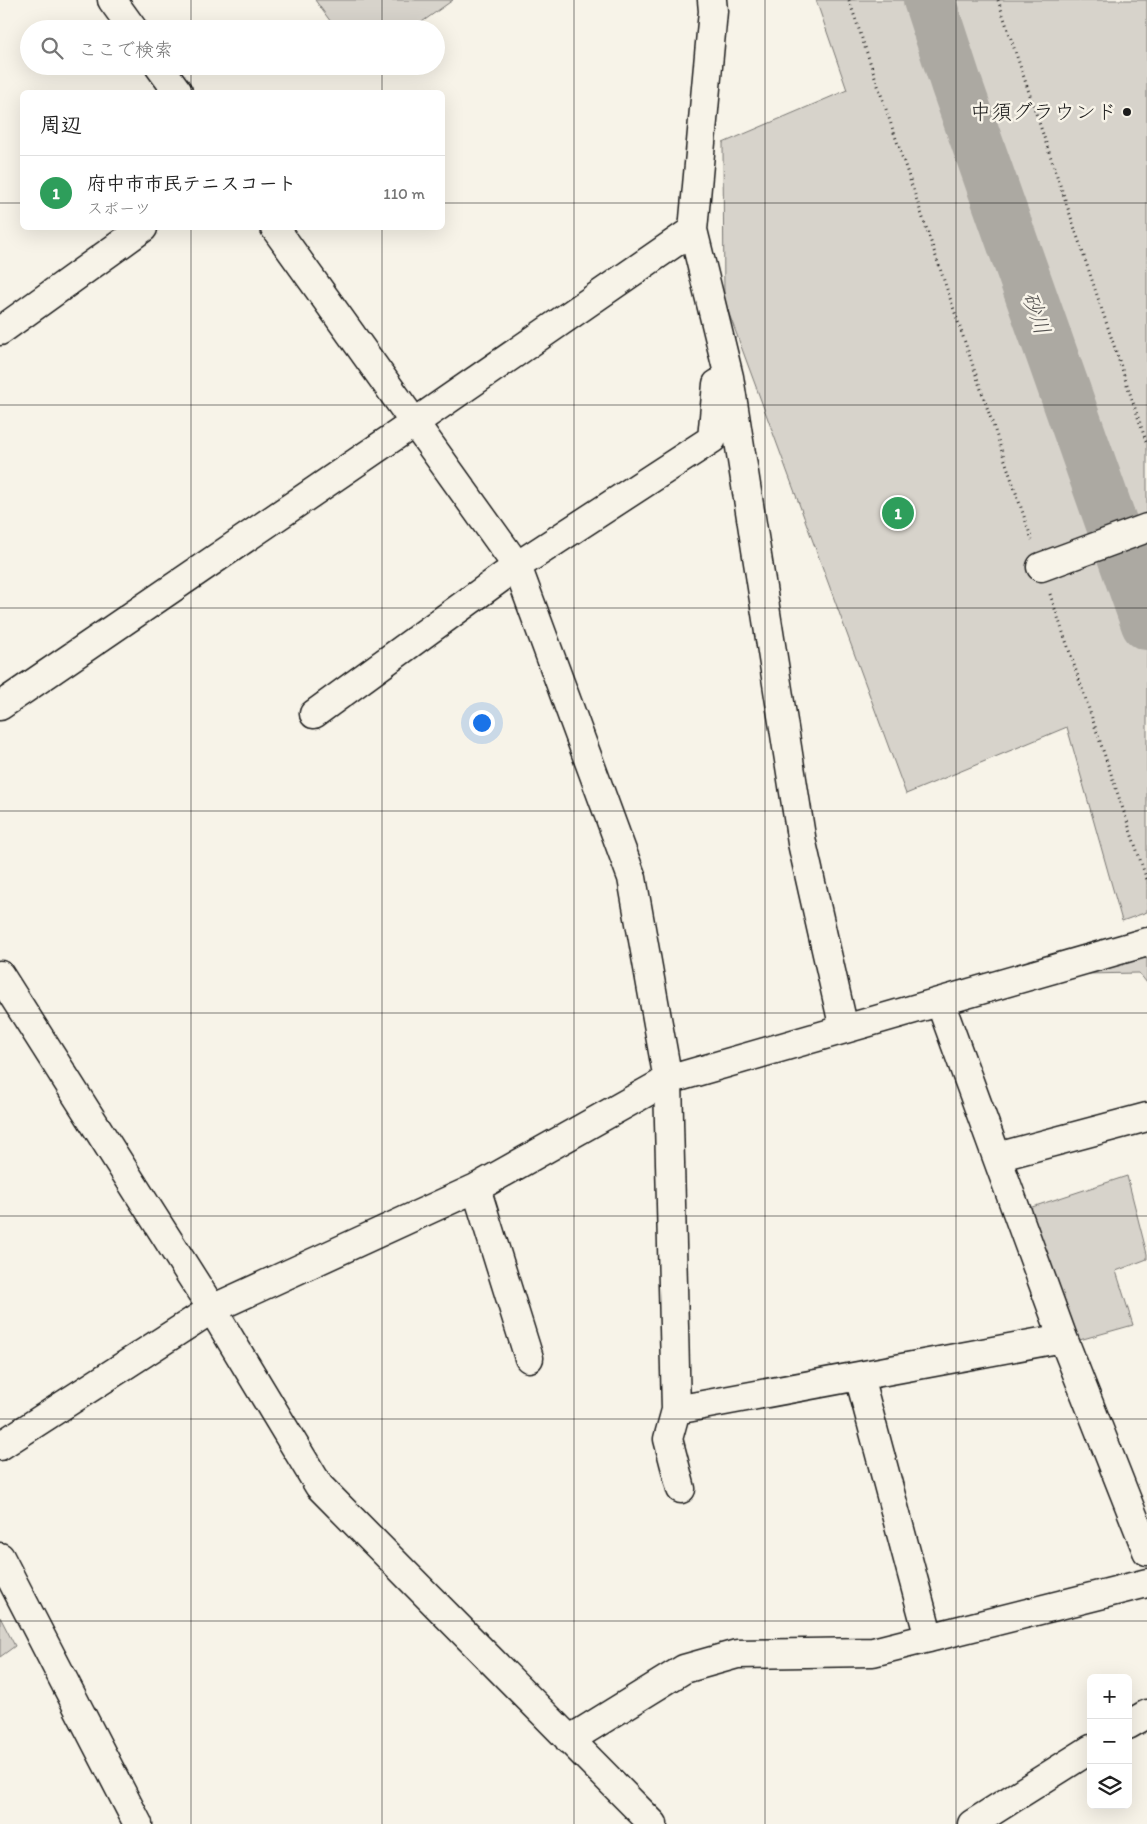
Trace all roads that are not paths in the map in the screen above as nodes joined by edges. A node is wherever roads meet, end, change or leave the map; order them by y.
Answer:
1 (112, 0) edge
2 (712, 0) edge
3 (126, 20) edge
4 (166, 75) edge
5 (177, 90) edge
6 (140, 230) edge
7 (276, 230) edge
8 (693, 230) junction
9 (0, 331) edge
10 (729, 378) junction
11 (414, 423) junction
12 (1147, 528) edge
13 (517, 566) junction
14 (1041, 567) road end
15 (0, 706) edge
16 (314, 714) dead end
17 (1147, 942) edge
18 (0, 975) edge
19 (940, 1002) junction
20 (844, 1030) junction
21 (668, 1080) junction
22 (1147, 1117) edge
23 (996, 1157) junction
24 (476, 1188) junction
25 (212, 1309) junction
26 (1063, 1338) junction
27 (529, 1358) dead end
28 (859, 1376) junction
29 (676, 1410) junction
30 (0, 1446) edge
31 (681, 1490) dead end
32 (1147, 1551) edge
33 (0, 1556) edge
34 (1147, 1583) edge
35 (929, 1638) junction
36 (1147, 1714) edge
37 (1132, 1723) edge
38 (569, 1740) junction
39 (1087, 1752) edge
40 (138, 1824) edge
41 (652, 1824) edge
42 (972, 1824) edge

1 - 3 main road
2 - 8 main road
4 - 5 main road
6 - 9 main road
7 - 11 main road
8 - 10 main road
8 - 11 main road
10 - 13 main road
10 - 20 main road
11 - 13 main road
11 - 15 main road
12 - 14 main road
13 - 16 main road
13 - 21 main road
17 - 19 main road
18 - 25 main road
19 - 20 main road
19 - 23 main road
20 - 21 main road
21 - 24 main road
21 - 29 main road
22 - 23 main road
23 - 26 main road
24 - 25 main road
24 - 27 main road
25 - 30 main road
25 - 38 main road
26 - 28 main road
26 - 32 main road
28 - 29 main road
28 - 35 main road
29 - 31 main road
33 - 40 main road
34 - 35 main road
35 - 38 main road
36 - 37 main road
38 - 41 main road
39 - 42 main road

